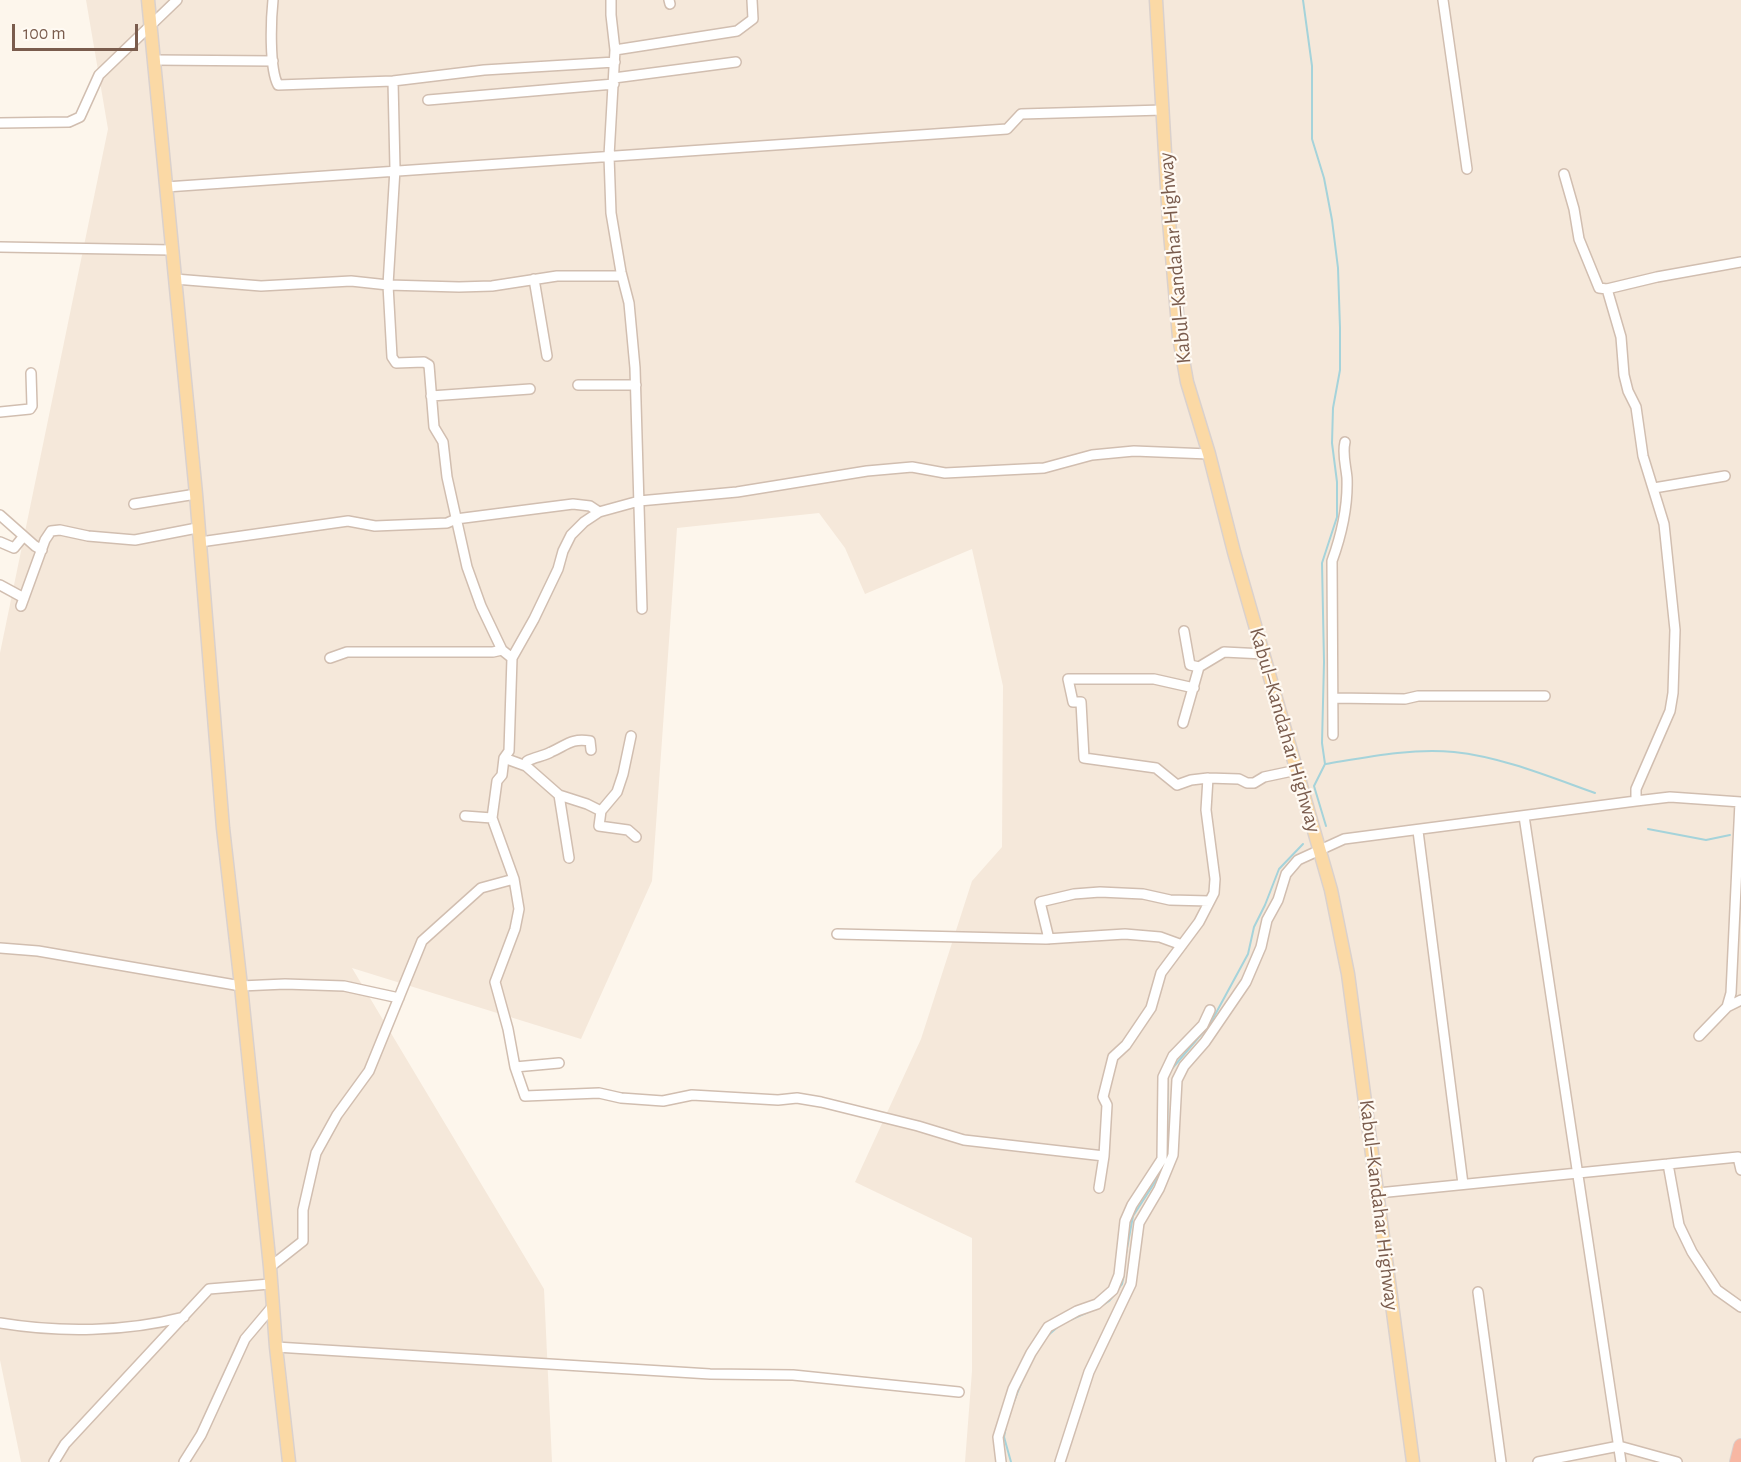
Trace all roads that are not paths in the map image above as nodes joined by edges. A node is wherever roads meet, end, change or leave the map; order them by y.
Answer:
1 (148, 0) edge
2 (177, 0) edge
3 (273, 0) edge
4 (611, 0) edge
5 (752, 0) edge
6 (1156, 0) edge
7 (1443, 0) edge
8 (150, 25) junction
9 (615, 50) junction
10 (154, 60) junction
11 (273, 61) junction
12 (615, 62) junction
13 (736, 62) dead end
14 (393, 81) junction
15 (614, 81) junction
16 (428, 100) dead end
17 (1163, 110) junction
18 (0, 123) edge
19 (609, 156) junction
20 (395, 169) junction
21 (1467, 169) dead end
22 (1564, 174) dead end
23 (166, 187) junction
24 (0, 247) edge
25 (172, 250) junction
26 (1741, 262) edge
27 (622, 276) junction
28 (174, 279) junction
29 (534, 279) junction
30 (388, 285) junction
31 (1607, 289) junction
32 (547, 356) dead end
33 (31, 373) dead end
34 (578, 385) dead end
35 (636, 385) junction
36 (530, 389) dead end
37 (430, 396) junction
38 (0, 412) edge
39 (1346, 442) dead end
40 (1209, 454) junction
41 (1725, 476) dead end
42 (1654, 488) junction
43 (196, 494) junction
44 (639, 501) junction
45 (134, 504) dead end
46 (599, 512) junction
47 (0, 515) edge
48 (456, 519) junction
49 (197, 528) junction
50 (23, 537) junction
51 (0, 542) edge
52 (200, 542) junction
53 (42, 550) junction
54 (0, 585) edge
55 (642, 609) dead end
56 (1184, 631) dead end
57 (502, 650) junction
58 (1264, 654) junction
59 (330, 658) dead end
60 (512, 658) junction
61 (1199, 667) junction
62 (1194, 688) junction
63 (1545, 696) dead end
64 (1333, 698) junction
65 (1183, 723) dead end
66 (1333, 735) dead end
67 (631, 736) dead end
68 (591, 750) dead end
69 (504, 758) junction
70 (526, 766) junction
71 (1297, 770) junction
72 (1208, 778) junction
73 (559, 795) junction
74 (1636, 801) junction
75 (1741, 802) edge
76 (601, 811) junction
77 (465, 816) dead end
78 (1524, 816) junction
79 (492, 818) junction
80 (1419, 831) junction
81 (636, 837) dead end
82 (1319, 849) junction
83 (569, 858) dead end
84 (514, 879) junction
85 (1209, 901) junction
86 (837, 934) dead end
87 (1049, 939) junction
88 (1182, 945) junction
89 (0, 948) edge
90 (241, 986) junction
91 (399, 998) junction
92 (1741, 1000) edge
93 (1727, 1007) junction
94 (1210, 1010) dead end
95 (1699, 1036) dead end
96 (559, 1063) dead end
97 (515, 1067) junction
98 (1164, 1075) junction
99 (1179, 1076) junction
100 (1104, 1156) junction
101 (1166, 1159) junction
102 (1668, 1164) junction
103 (1741, 1170) edge
104 (1579, 1173) junction
105 (1463, 1184) junction
106 (1099, 1188) dead end
107 (1378, 1193) junction
108 (270, 1268) junction
109 (270, 1284) junction
110 (1478, 1292) dead end
111 (272, 1307) junction
112 (1741, 1307) edge
113 (184, 1317) junction
114 (0, 1323) edge
115 (276, 1347) junction
116 (959, 1392) dead end
117 (1619, 1446) junction
118 (54, 1462) edge
119 (184, 1462) edge
120 (289, 1462) edge
121 (1001, 1462) edge
122 (1060, 1462) edge
123 (1413, 1462) edge
124 (1501, 1462) edge
125 (1538, 1462) edge
126 (1621, 1462) edge
127 (1677, 1462) edge

1 - 8 main road
2 - 8 street
3 - 11 street
4 - 9 street
5 - 9 street
6 - 17 main road, Kabul–Kandahar Highway
7 - 21 street
8 - 10 main road
8 - 18 street
9 - 12 street
10 - 11 street
10 - 23 main road
11 - 14 street
12 - 14 street
12 - 15 street
13 - 15 street
14 - 20 street
15 - 16 street
15 - 19 street
17 - 19 street
17 - 40 main road, Kabul–Kandahar Highway
19 - 20 street
19 - 27 street
20 - 23 street
20 - 30 street
22 - 31 street
23 - 25 main road
24 - 25 street
25 - 28 main road
26 - 31 street
27 - 29 street
27 - 35 street
28 - 30 street
28 - 43 main road
29 - 30 street
29 - 32 street
30 - 37 street
31 - 42 street
33 - 38 street
34 - 35 street
35 - 44 street
36 - 37 street
37 - 48 street
39 - 64 street
40 - 44 street
40 - 58 main road, Kabul–Kandahar Highway
41 - 42 street
42 - 74 street
43 - 45 street
43 - 49 main road
44 - 46 street
44 - 55 street
46 - 48 street
46 - 60 street
47 - 50 street
48 - 52 street
48 - 57 street
49 - 52 main road
49 - 53 street
50 - 51 street
50 - 53 street
52 - 90 main road
53 - 54 street
56 - 61 street
57 - 59 street
57 - 60 street
58 - 61 street
58 - 71 main road, Kabul–Kandahar Highway
60 - 69 street
61 - 62 street
62 - 65 street
62 - 72 street
63 - 64 street
64 - 66 street
67 - 76 street
68 - 70 street
69 - 70 street
69 - 79 street
70 - 73 street
71 - 72 street
71 - 82 main road, Kabul–Kandahar Highway
72 - 85 street
73 - 76 street
73 - 83 street
74 - 75 street
74 - 78 street
75 - 93 street
76 - 81 street
77 - 79 street
78 - 80 street
78 - 104 street
79 - 84 street
80 - 82 street
80 - 105 street
82 - 99 street
82 - 107 main road, Kabul–Kandahar Highway
84 - 91 street
84 - 97 street
85 - 87 street
85 - 88 street
86 - 87 street
87 - 88 street
88 - 100 street
89 - 90 street
90 - 91 street
90 - 108 main road
91 - 108 street
92 - 93 street
93 - 95 street
94 - 98 street
96 - 97 street
97 - 100 street
98 - 99 street
98 - 101 street
99 - 101 street
100 - 106 street
101 - 121 street
101 - 122 street
102 - 103 street
102 - 104 street
102 - 112 street
104 - 105 street
104 - 117 street
105 - 107 street
107 - 123 main road, Kabul–Kandahar Highway
108 - 109 main road
109 - 111 main road
109 - 113 street
110 - 124 street
111 - 115 main road
111 - 119 street
113 - 114 street
113 - 118 street
115 - 116 street
115 - 120 main road
117 - 125 street
117 - 126 street
117 - 127 street

